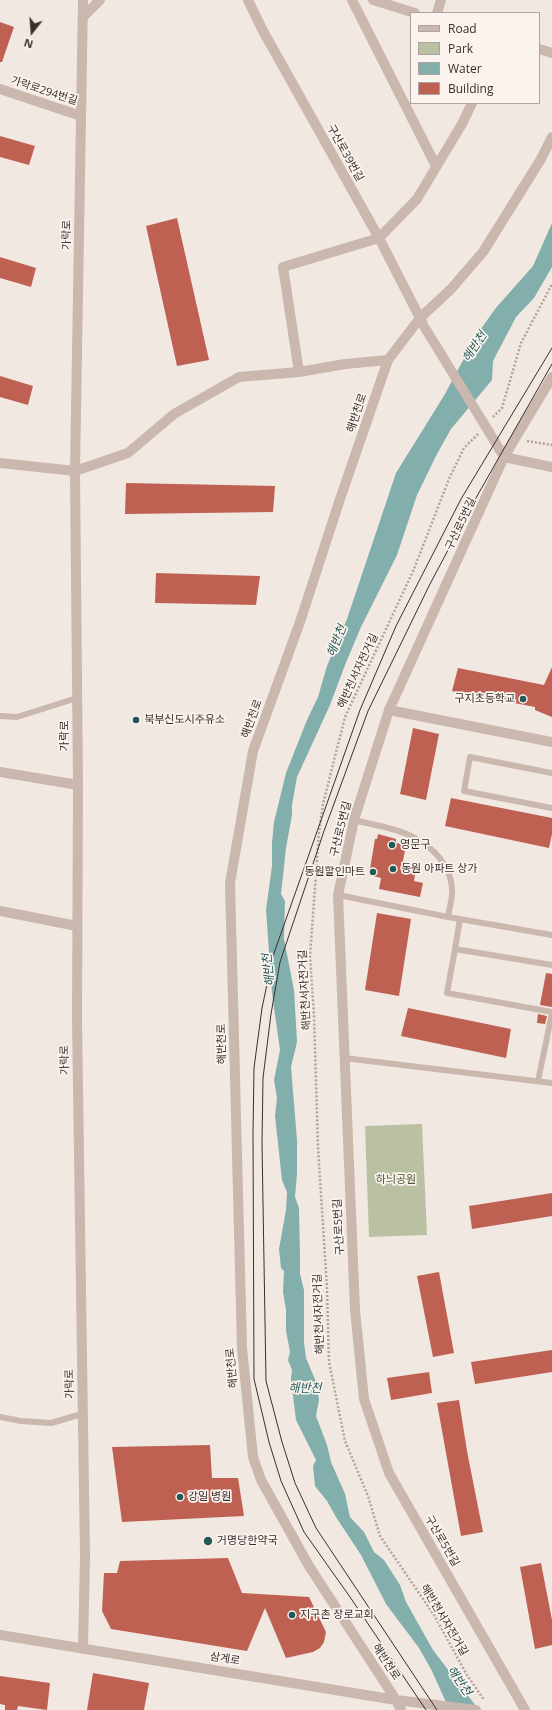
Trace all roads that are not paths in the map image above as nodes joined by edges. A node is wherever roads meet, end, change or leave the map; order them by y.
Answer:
1 (83, 0) edge
2 (100, 0) edge
3 (248, 0) edge
4 (352, 0) edge
5 (373, 0) edge
6 (441, 0) edge
7 (413, 12) edge
8 (437, 12) edge
9 (82, 17) junction
10 (540, 49) edge
11 (552, 54) edge
12 (0, 89) edge
13 (472, 104) edge
14 (81, 116) junction
15 (552, 136) edge
16 (436, 166) junction
17 (379, 238) junction
18 (422, 323) junction
19 (388, 360) junction
20 (299, 372) junction
21 (552, 377) edge
22 (504, 457) junction
23 (0, 464) edge
24 (552, 467) edge
25 (75, 471) junction
26 (77, 698) junction
27 (389, 710) junction
28 (0, 716) edge
29 (552, 742) edge
30 (0, 772) edge
31 (552, 773) edge
32 (78, 785) junction
33 (552, 808) edge
34 (354, 820) junction
35 (338, 895) junction
36 (0, 911) edge
37 (448, 917) junction
38 (460, 919) junction
39 (77, 926) junction
40 (552, 935) edge
41 (455, 949) junction
42 (552, 965) edge
43 (552, 1013) edge
44 (344, 1058) junction
45 (538, 1081) junction
46 (552, 1083) edge
47 (82, 1414) junction
48 (0, 1417) edge
49 (0, 1635) edge
50 (83, 1648) junction
51 (396, 1700) junction
52 (401, 1710) edge
53 (476, 1710) edge
54 (525, 1710) edge

1 - 9 street, 가락로
2 - 9 street
3 - 17 street, 구산로39번길
4 - 16 street
5 - 7 street
6 - 8 street
9 - 14 street, 가락로
10 - 11 street
12 - 14 street, 가락로294번길
13 - 16 street
14 - 25 street, 가락로
15 - 18 street, 해반천로
16 - 17 street
17 - 18 street, 구산로39번길
17 - 20 street
18 - 19 street, 해반천로
18 - 22 street, 구산로39번길, bridge
19 - 20 street
19 - 51 street, 해반천로
20 - 25 street
21 - 22 street, 구산로5번길
22 - 24 street
22 - 27 street, 구산로5번길
23 - 25 street
25 - 26 street, 가락로
26 - 28 lane
26 - 32 street, 가락로
27 - 29 street
27 - 34 street, 구산로5번길
30 - 32 street
31 - 33 lane
32 - 39 street, 가락로
34 - 35 street, 구산로5번길
34 - 37 lane
35 - 37 lane
35 - 44 street, 구산로5번길
36 - 39 street
37 - 38 lane
38 - 40 lane
38 - 41 lane
39 - 47 street, 가락로
41 - 42 lane
41 - 43 lane
43 - 45 lane
44 - 45 lane
44 - 54 street, 구산로5번길
45 - 46 lane
47 - 48 lane
47 - 50 street, 가락로
49 - 50 street, 삼계로
50 - 51 street, 삼계로
51 - 52 street, 해반천로
51 - 53 street, 삼계로

